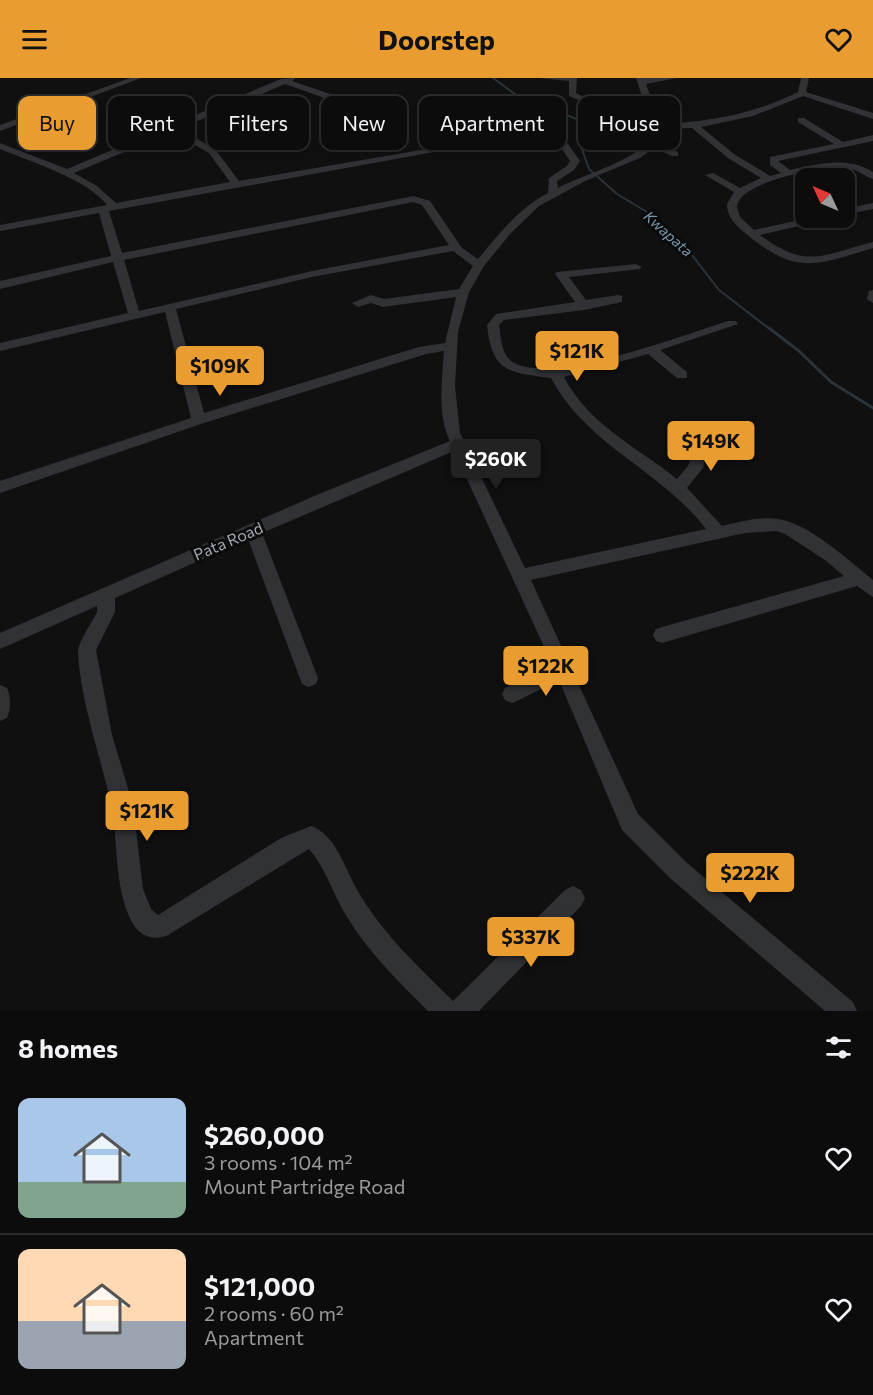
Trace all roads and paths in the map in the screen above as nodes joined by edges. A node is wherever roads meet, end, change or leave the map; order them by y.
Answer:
1 (137, 78) edge
2 (544, 78) edge
3 (573, 78) edge
4 (673, 78) edge
5 (805, 78) edge
6 (288, 80) edge
7 (640, 80) edge
8 (802, 93) junction
9 (328, 96) edge
10 (644, 96) edge
11 (578, 98) edge
12 (873, 116) edge
13 (195, 118) edge
14 (801, 120) dead end
15 (694, 125) junction
16 (680, 126) edge
17 (0, 128) edge
18 (873, 138) edge
19 (195, 141) edge
20 (842, 144) junction
21 (0, 146) edge
22 (566, 149) edge
23 (120, 150) edge
24 (438, 150) edge
25 (645, 150) edge
26 (666, 150) edge
27 (675, 154) dead end
28 (64, 174) junction
29 (789, 174) junction
30 (710, 175) dead end
31 (873, 176) edge
32 (769, 180) junction
33 (236, 184) junction
34 (738, 191) junction
35 (553, 193) junction
36 (873, 206) edge
37 (108, 207) junction
38 (855, 210) edge
39 (795, 224) edge
40 (0, 228) edge
41 (753, 233) junction
42 (873, 245) edge
43 (455, 247) junction
44 (116, 258) junction
45 (479, 265) junction
46 (636, 267) dead end
47 (0, 285) edge
48 (463, 292) junction
49 (873, 294) edge
50 (618, 299) dead end
51 (873, 299) edge
52 (358, 303) dead end
53 (584, 306) junction
54 (170, 309) junction
55 (135, 317) junction
56 (732, 324) dead end
57 (450, 346) junction
58 (0, 347) edge
59 (650, 349) junction
60 (556, 374) junction
61 (682, 375) dead end
62 (199, 420) junction
63 (704, 433) dead end
64 (457, 444) junction
65 (0, 487) edge
66 (678, 488) junction
67 (253, 530) junction
68 (718, 533) junction
69 (519, 576) junction
70 (858, 579) junction
71 (873, 590) edge
72 (106, 594) junction
73 (662, 636) dead end
74 (0, 641) edge
75 (563, 668) junction
76 (309, 678) dead end
77 (0, 694) edge
78 (512, 694) dead end
79 (0, 712) edge
80 (573, 898) dead end
81 (446, 1011) edge
82 (461, 1011) edge
83 (844, 1011) edge

1 - 17 street
2 - 3 street
3 - 11 street
4 - 7 street
5 - 8 street
6 - 9 street
6 - 13 street
7 - 10 street
8 - 12 street
8 - 15 street
14 - 20 street
15 - 16 street
15 - 32 street
18 - 20 street
19 - 33 street
20 - 29 street
21 - 28 street
22 - 35 street
23 - 28 street
24 - 33 street
25 - 35 street
26 - 27 street
28 - 37 street
29 - 31 street
29 - 32 street
30 - 34 street
32 - 34 street
33 - 37 street
34 - 41 street
35 - 45 street
36 - 38 street
37 - 40 street
37 - 44 street
39 - 41 street
41 - 42 street
43 - 44 street
43 - 45 street
43 - 54 street
44 - 47 street
44 - 55 street
45 - 48 street
46 - 53 street
48 - 52 street
48 - 57 street
49 - 51 street
50 - 53 street
53 - 60 street
54 - 55 street
54 - 62 street
55 - 58 street
56 - 59 street
57 - 62 street
57 - 64 street
59 - 60 street
59 - 61 street
60 - 66 street
62 - 65 street
63 - 66 street
64 - 67 street, Pata Road
64 - 69 street
66 - 68 street
67 - 72 street, Pata Road
67 - 76 street
68 - 69 street
68 - 70 street
69 - 75 street
70 - 71 street
70 - 73 street
72 - 74 street, Pata Road
72 - 81 street
75 - 78 street
75 - 83 street
77 - 79 street
80 - 82 street

